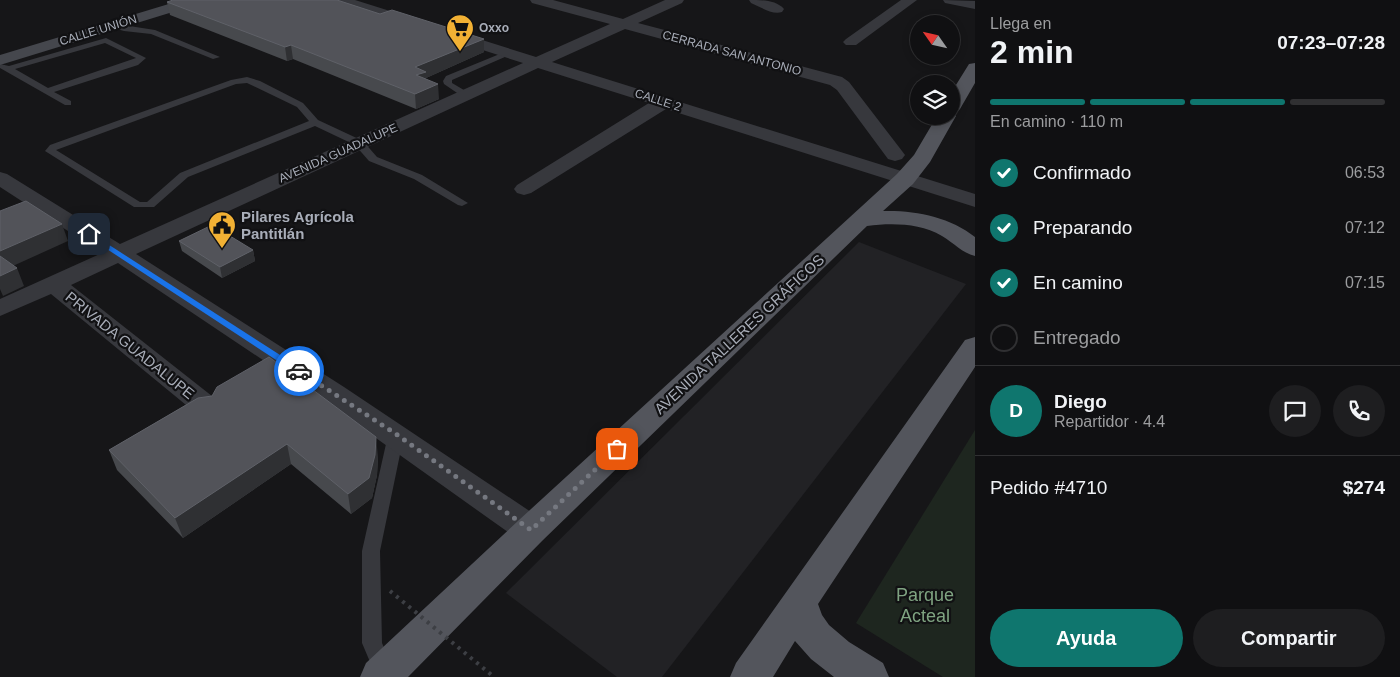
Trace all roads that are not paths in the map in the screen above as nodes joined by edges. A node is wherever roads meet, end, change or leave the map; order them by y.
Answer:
1 (197, 0) edge
2 (341, 0) edge
3 (537, 0) edge
4 (677, 0) edge
5 (756, 0) edge
6 (910, 0) edge
7 (777, 9) dead end
8 (623, 23) junction
9 (112, 26) junction
10 (851, 42) dead end
11 (510, 53) junction
12 (216, 57) dead end
13 (538, 62) junction
14 (2, 65) edge
15 (975, 68) edge
16 (47, 91) junction
17 (960, 94) edge
18 (466, 95) junction
19 (664, 102) junction
20 (68, 104) dead end
21 (315, 122) junction
22 (942, 125) edge
23 (359, 143) junction
24 (900, 167) junction
25 (0, 178) edge
26 (524, 189) dead end
27 (975, 201) edge
28 (462, 203) dead end
29 (860, 220) junction
30 (975, 249) edge
31 (119, 253) junction
32 (53, 283) junction
33 (0, 308) edge
34 (975, 346) edge
35 (206, 407) edge
36 (396, 434) junction
37 (531, 530) junction
38 (799, 602) junction
39 (382, 675) edge
40 (750, 677) edge
41 (869, 677) edge

1 - 9 street, CALLE UNIÓN
2 - 11 street, CALLE 2
3 - 8 street, CERRADA SAN ANTONIO
4 - 8 street, AVENIDA GUADALUPE
5 - 7 street
6 - 10 street
8 - 13 street, AVENIDA GUADALUPE
8 - 24 street, CERRADA SAN ANTONIO
9 - 12 lane
9 - 14 street, CALLE UNIÓN
11 - 13 street, CALLE 2
11 - 18 lane
13 - 18 street, AVENIDA GUADALUPE
13 - 19 street, CALLE 2
14 - 16 lane
14 - 16 lane
15 - 17 main road
16 - 20 lane
18 - 23 street, AVENIDA GUADALUPE
19 - 24 street, CALLE 2
19 - 26 street
21 - 21 lane
21 - 23 lane
22 - 24 main road, AVENIDA TALLERES GRÁFICOS
23 - 28 lane
23 - 31 street, AVENIDA GUADALUPE
24 - 27 street, CALLE 2
24 - 29 main road, AVENIDA TALLERES GRÁFICOS
25 - 31 street
29 - 30 main road
29 - 37 main road, AVENIDA TALLERES GRÁFICOS
31 - 32 street, AVENIDA GUADALUPE
31 - 36 street
32 - 33 street, AVENIDA GUADALUPE
32 - 35 street, PRIVADA GUADALUPE
34 - 38 main road
36 - 37 street
36 - 39 lane
37 - 39 main road, AVENIDA TALLERES GRÁFICOS
38 - 40 main road
38 - 41 main road

